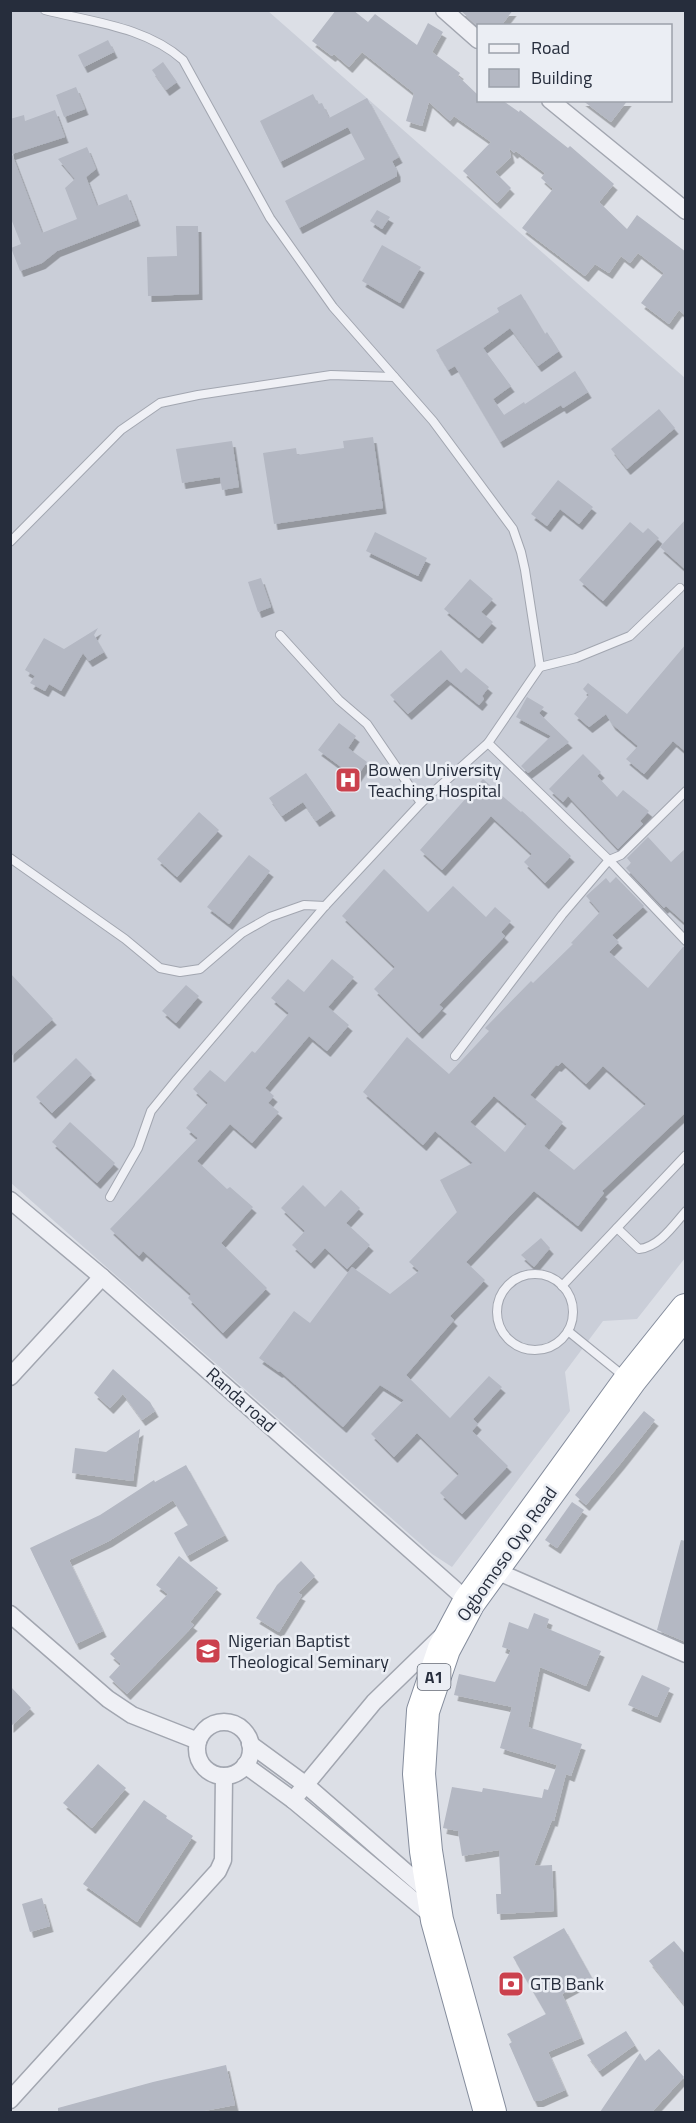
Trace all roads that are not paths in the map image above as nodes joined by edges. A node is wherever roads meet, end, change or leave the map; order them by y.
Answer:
1 (45, 10) edge
2 (444, 10) edge
3 (477, 39) edge
4 (552, 102) edge
5 (686, 211) edge
6 (394, 377) junction
7 (10, 542) edge
8 (680, 588) dead end
9 (280, 635) dead end
10 (540, 666) junction
11 (488, 742) junction
12 (686, 791) edge
13 (421, 803) junction
14 (10, 858) edge
15 (609, 860) junction
16 (326, 906) junction
17 (686, 941) edge
18 (455, 1056) dead end
19 (686, 1155) edge
20 (110, 1197) dead end
21 (10, 1200) edge
22 (686, 1211) edge
23 (616, 1228) junction
24 (102, 1277) junction
25 (562, 1286) junction
26 (686, 1310) edge
27 (568, 1331) junction
28 (10, 1377) edge
29 (630, 1380) junction
30 (494, 1570) junction
31 (465, 1611) junction
32 (10, 1614) edge
33 (686, 1654) edge
34 (198, 1741) junction
35 (250, 1744) junction
36 (245, 1765) junction
37 (224, 1776) junction
38 (306, 1785) junction
39 (293, 1800) junction
40 (435, 1908) junction
41 (10, 2100) edge
42 (490, 2112) edge

1 - 6 lane
2 - 3 street
4 - 5 street
6 - 7 lane
6 - 10 lane
8 - 10 lane
9 - 13 lane
10 - 11 lane
11 - 13 lane
11 - 15 lane
12 - 15 lane
13 - 16 lane
14 - 16 lane
15 - 17 lane
15 - 18 lane
16 - 20 lane
19 - 23 lane
21 - 24 street, Randa road
22 - 23 lane
23 - 25 lane
24 - 28 street
24 - 31 street, Randa road
25 - 27 lane
25 - 27 lane
26 - 29 highway, Ogbomoso Oyo Road / A1
27 - 29 lane
29 - 30 highway, Ogbomoso Oyo Road / A1
30 - 31 highway, Ogbomoso Oyo Road / A1
30 - 33 street
31 - 38 street
31 - 40 highway, Ogbomoso Oyo Road / A1
32 - 34 street
34 - 35 street
34 - 37 street
35 - 36 street
35 - 38 street
36 - 37 street
36 - 39 street
37 - 41 street
38 - 39 street
38 - 40 street
39 - 40 street
40 - 42 highway, Ogbomoso Oyo Road / A1

